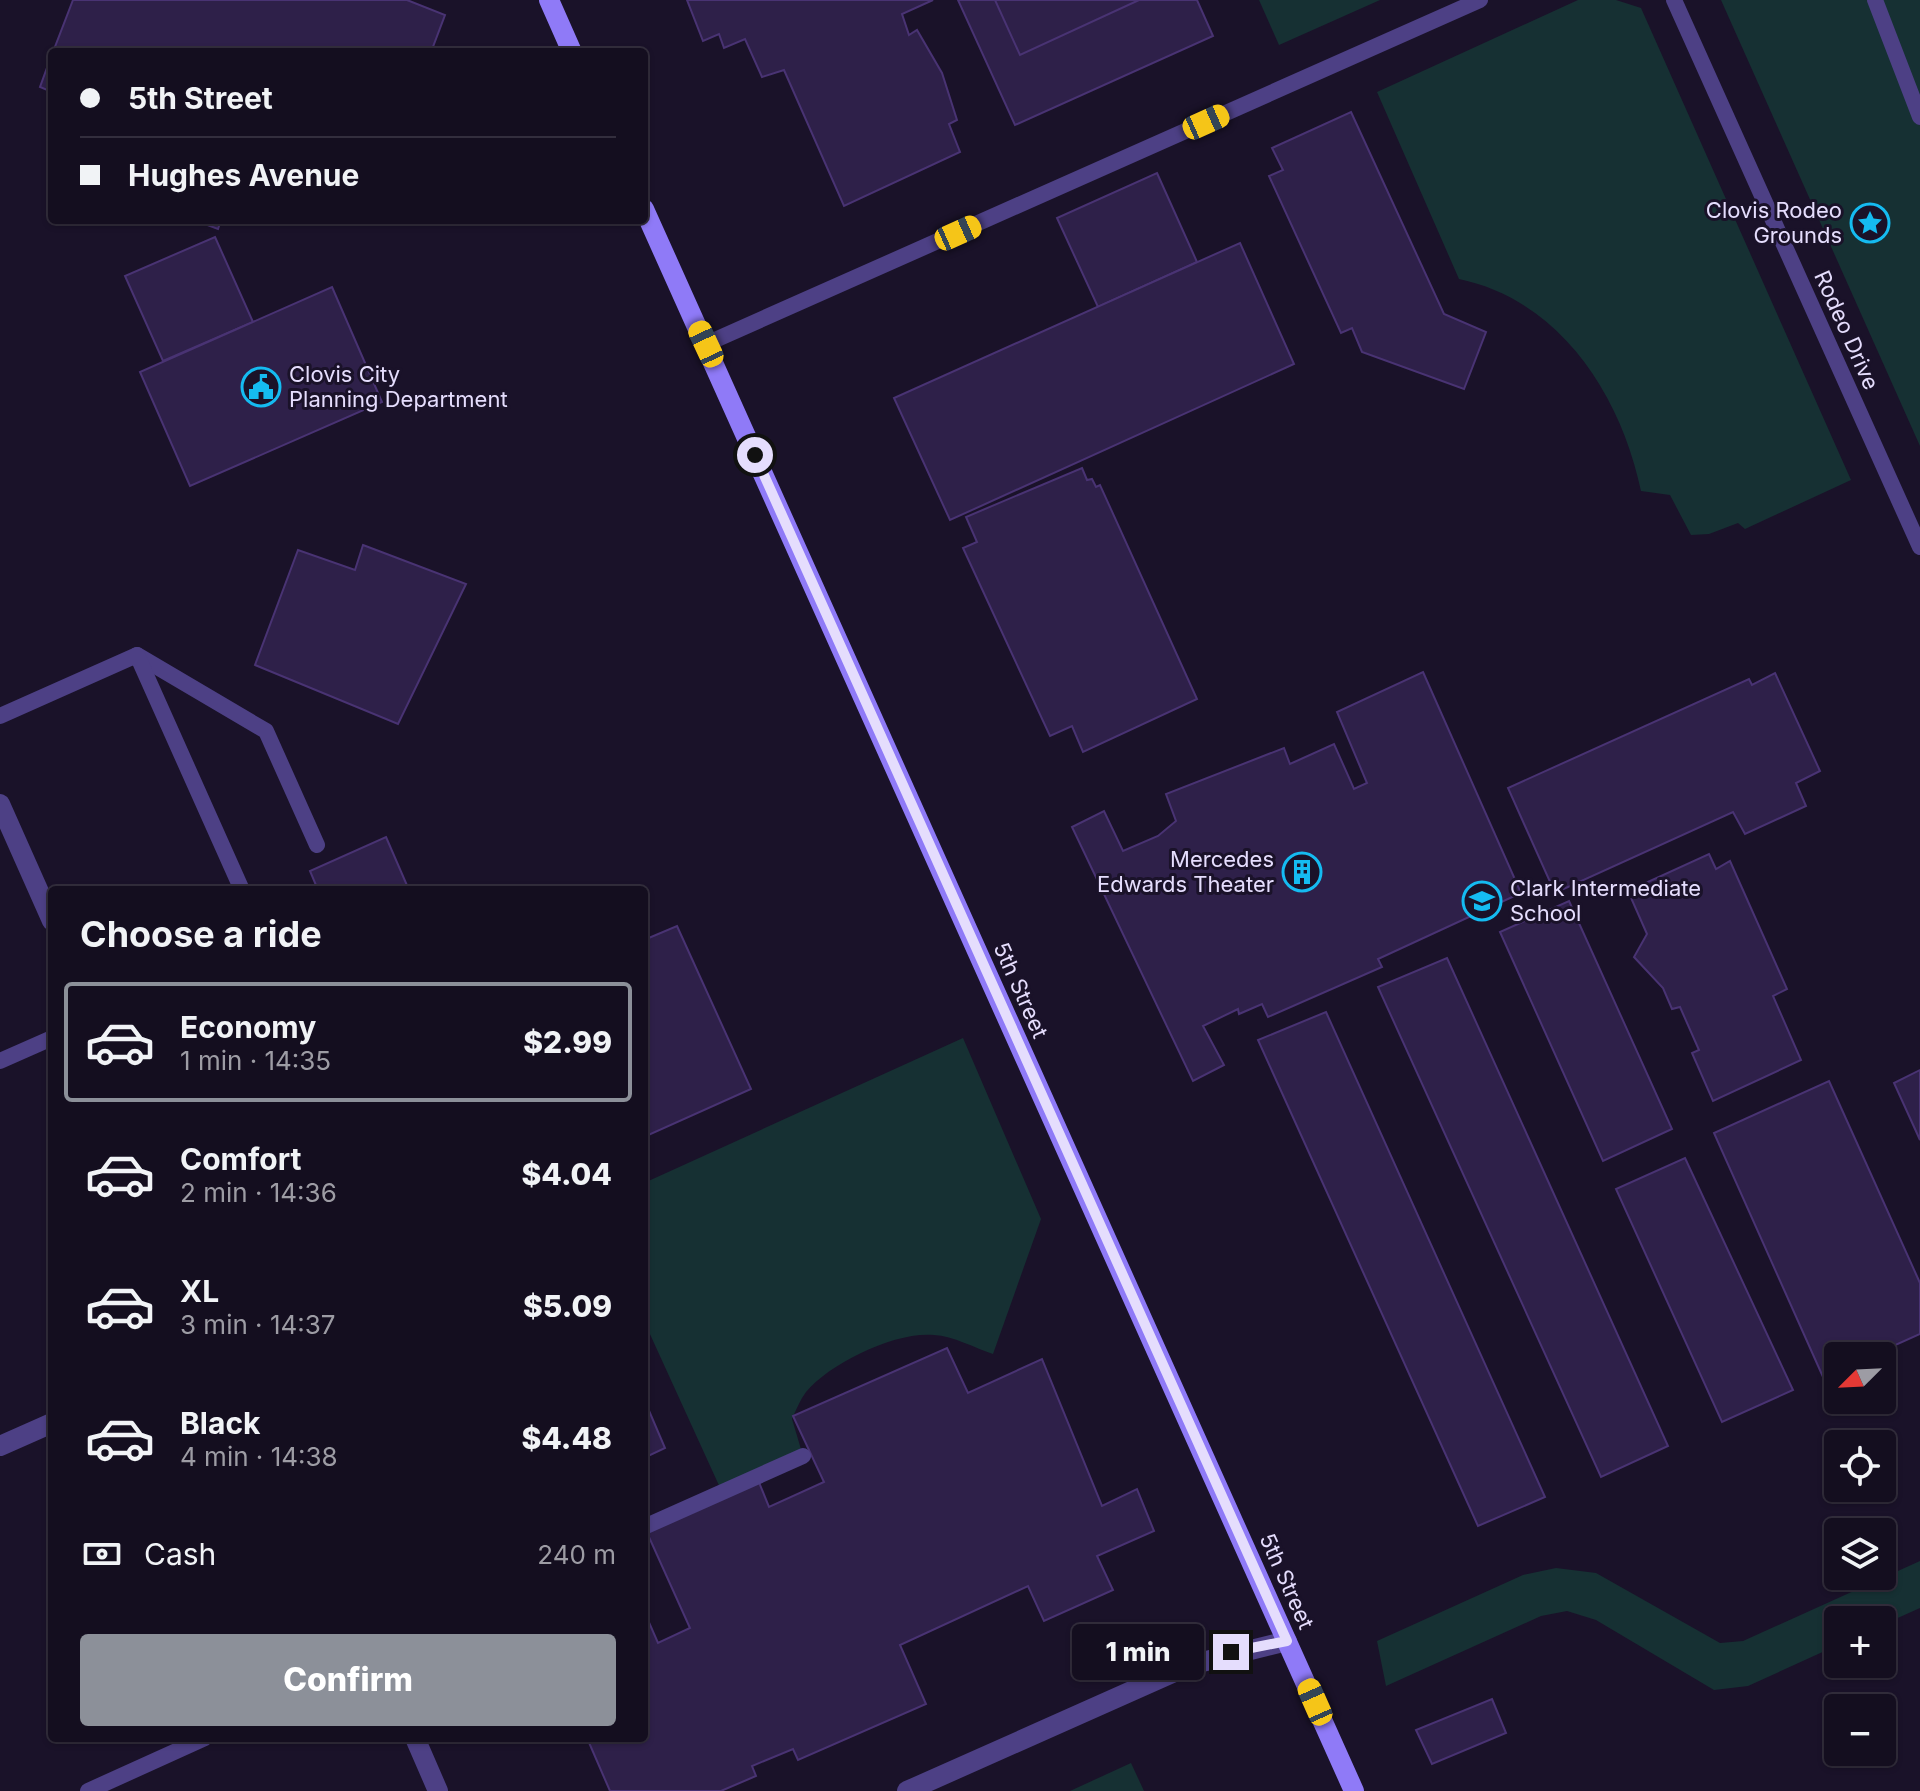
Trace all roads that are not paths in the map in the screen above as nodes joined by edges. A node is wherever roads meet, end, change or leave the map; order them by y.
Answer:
1 (549, 0) edge
2 (1480, 0) edge
3 (1674, 0) edge
4 (1875, 0) edge
5 (570, 48) edge
6 (1920, 117) edge
7 (648, 218) edge
8 (706, 344) junction
9 (1920, 547) edge
10 (137, 655) junction
11 (0, 716) edge
12 (0, 804) edge
13 (317, 845) dead end
14 (240, 886) edge
15 (48, 912) edge
16 (48, 1040) edge
17 (0, 1061) edge
18 (48, 1425) edge
19 (0, 1446) edge
20 (803, 1456) dead end
21 (648, 1525) edge
22 (1287, 1641) junction
23 (196, 1742) edge
24 (417, 1742) edge
25 (88, 1791) edge
26 (438, 1791) edge
27 (907, 1791) edge
28 (1354, 1791) edge

1 - 5 main road
2 - 8 lane
3 - 9 lane, Rodeo Drive
4 - 6 lane
7 - 8 main road, 5th Street
8 - 22 main road, 5th Street
10 - 11 lane
10 - 13 lane
10 - 14 lane
12 - 15 street
16 - 17 lane
18 - 19 street
20 - 21 lane
22 - 27 street
22 - 28 main road, 5th Street
23 - 25 lane
24 - 26 street

